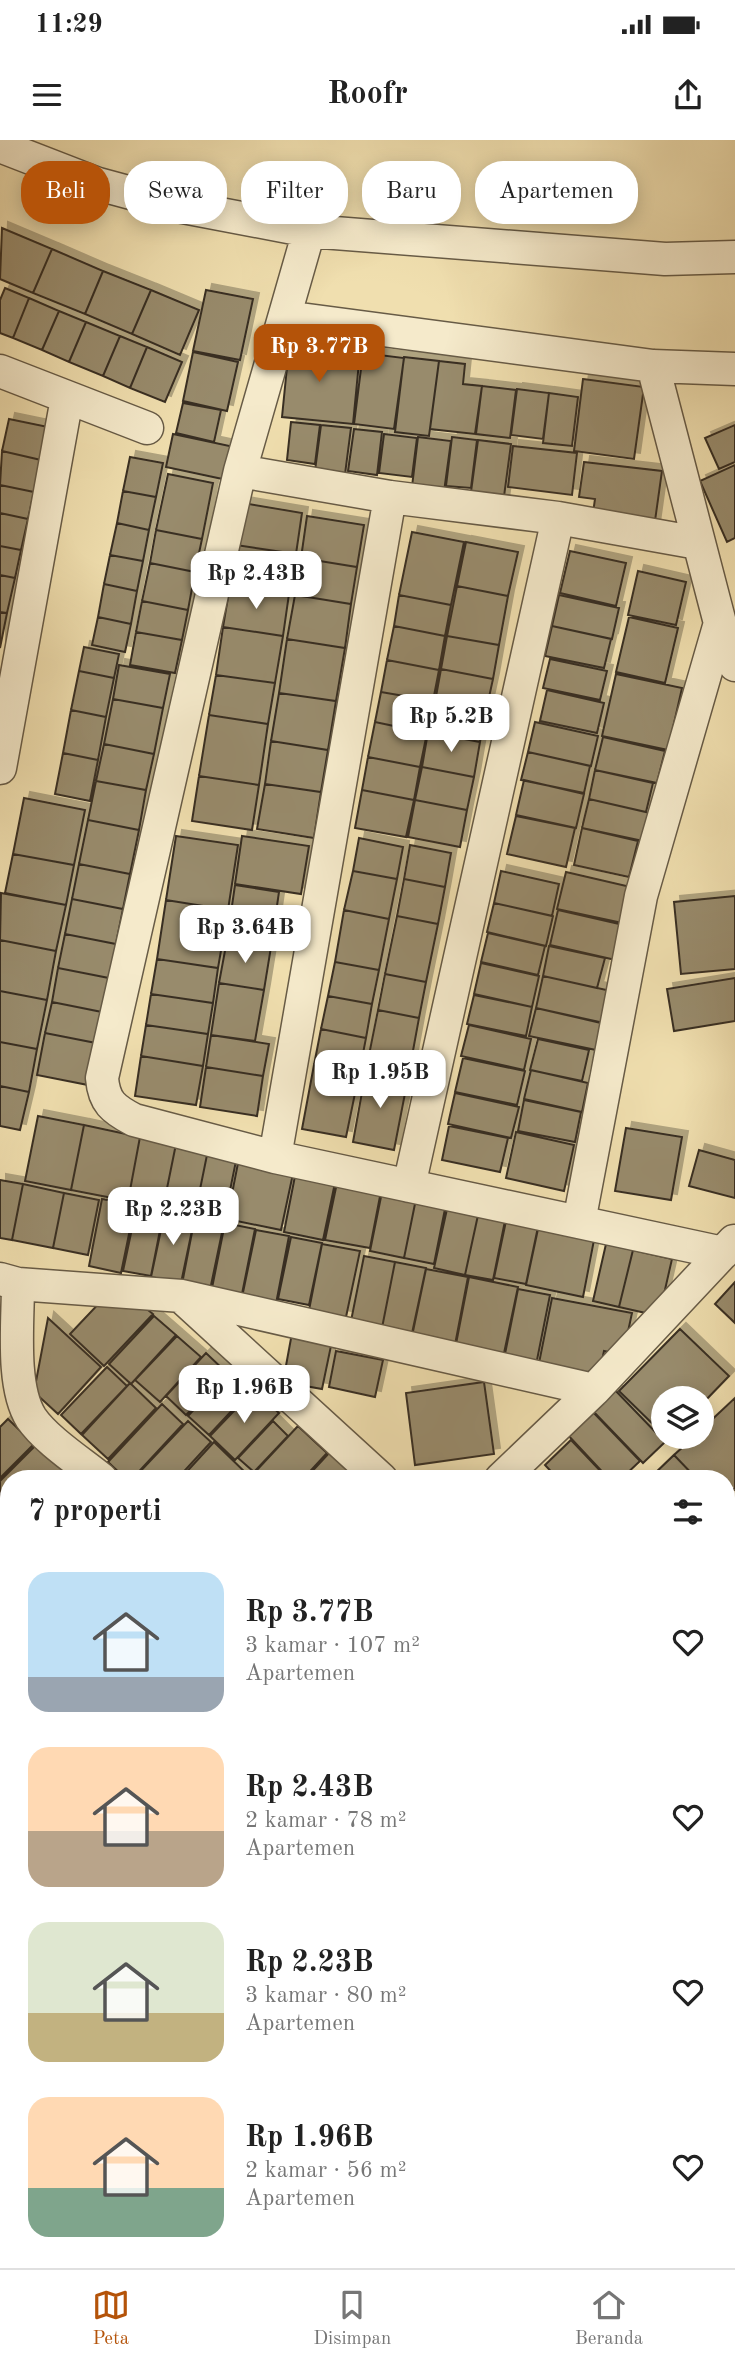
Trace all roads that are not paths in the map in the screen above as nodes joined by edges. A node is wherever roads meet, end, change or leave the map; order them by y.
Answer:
1 (0, 146) edge
2 (309, 231) junction
3 (735, 257) edge
4 (285, 317) junction
5 (653, 366) junction
6 (735, 369) edge
7 (0, 371) edge
8 (67, 398) junction
9 (148, 428) dead end
10 (240, 471) junction
11 (390, 497) junction
12 (558, 518) junction
13 (698, 543) junction
14 (720, 623) junction
15 (735, 665) edge
16 (0, 768) edge
17 (275, 1157) junction
18 (409, 1186) junction
19 (579, 1222) junction
20 (729, 1247) edge
21 (9, 1281) edge
22 (182, 1296) junction
23 (594, 1390) junction
24 (90, 1470) edge
25 (371, 1470) edge
26 (510, 1470) edge

1 - 2 street
2 - 3 street
2 - 4 street
4 - 5 street
4 - 10 street
5 - 6 street
5 - 13 street
7 - 8 street
8 - 9 street
8 - 16 street
10 - 11 street
10 - 17 street
11 - 12 street
11 - 17 street
12 - 13 street
12 - 18 street
13 - 14 street
14 - 15 street
14 - 19 street
17 - 18 street
18 - 19 street
19 - 20 street
20 - 23 street
21 - 22 street
21 - 24 street
22 - 23 street
22 - 25 street
23 - 26 street

